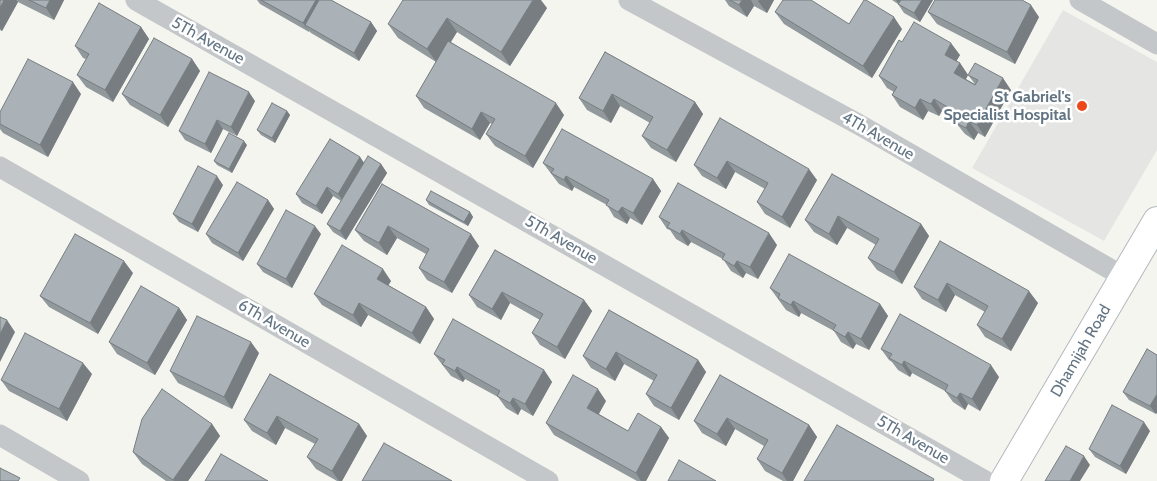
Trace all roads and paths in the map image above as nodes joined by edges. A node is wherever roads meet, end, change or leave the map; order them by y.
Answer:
1 (136, 0) edge
2 (629, 0) edge
3 (1080, 0) edge
4 (1157, 44) edge
5 (0, 167) edge
6 (1157, 221) edge
7 (1124, 277) junction
8 (0, 435) edge
9 (80, 481) edge
10 (548, 481) edge
11 (985, 481) edge
12 (1004, 481) edge

1 - 11 street, 5Th Avenue
2 - 7 street, 4Th Avenue
3 - 4 street
5 - 10 street, 6Th Avenue
6 - 7 main road, Dhamijah Road
7 - 12 main road, Dhamijah Road
8 - 9 street

